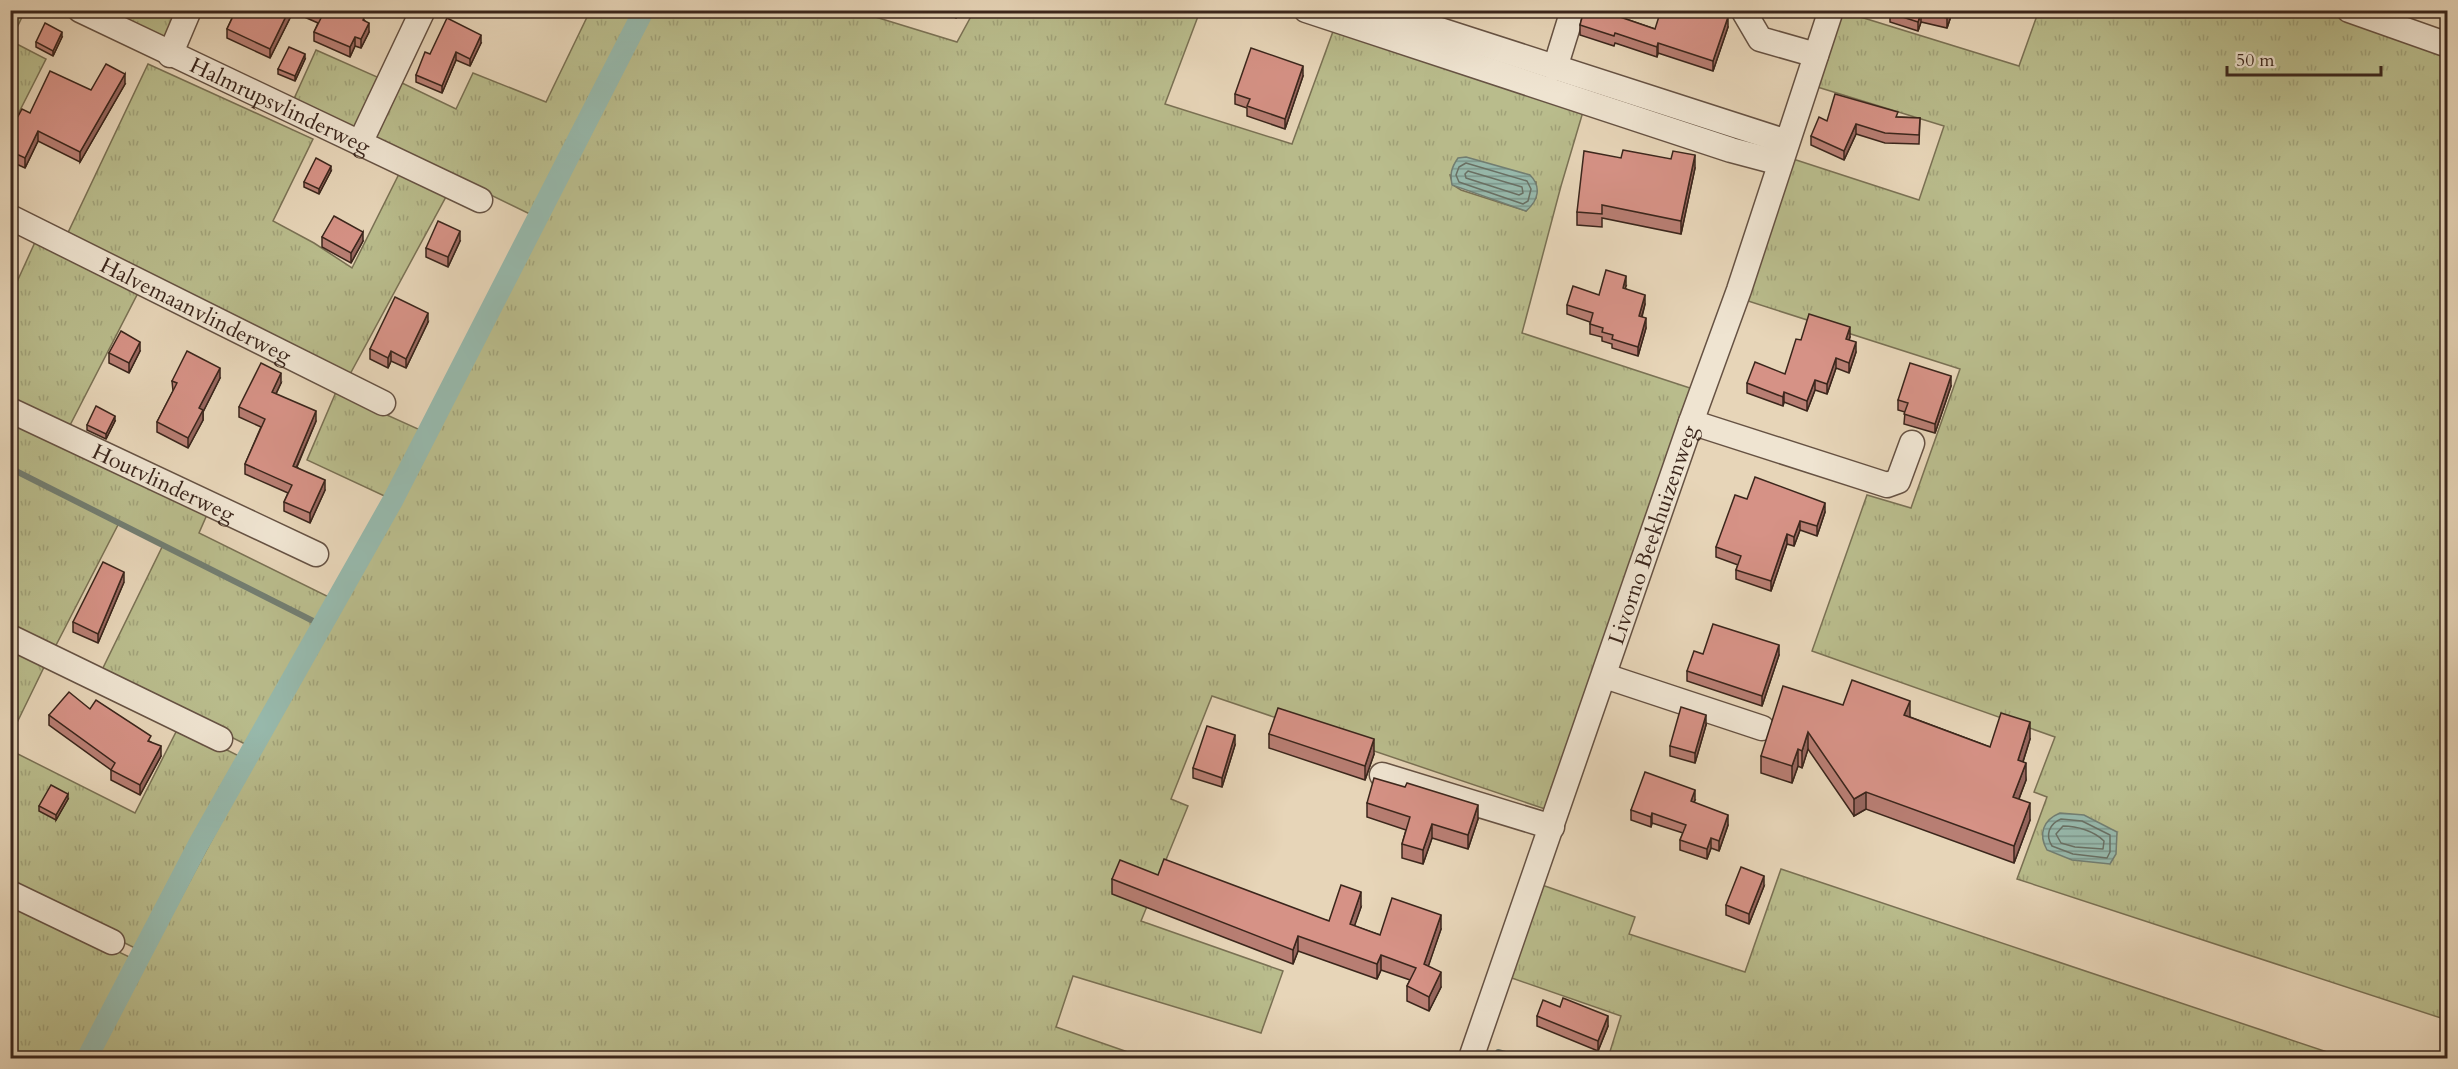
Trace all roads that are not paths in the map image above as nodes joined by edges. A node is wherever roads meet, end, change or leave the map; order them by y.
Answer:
1 (80, 10) edge
2 (189, 10) edge
3 (423, 10) edge
4 (1306, 10) edge
5 (1378, 10) edge
6 (1573, 10) edge
7 (1743, 10) edge
8 (1831, 10) edge
9 (2349, 10) edge
10 (2448, 45) edge
11 (170, 55) junction
12 (1816, 55) junction
13 (1555, 68) junction
14 (360, 143) junction
15 (1783, 152) junction
16 (480, 200) dead end
17 (10, 218) edge
18 (383, 403) dead end
19 (10, 410) edge
20 (1691, 422) junction
21 (1912, 443) dead end
22 (316, 554) dead end
23 (10, 637) edge
24 (1605, 676) junction
25 (1762, 728) dead end
26 (220, 739) dead end
27 (1382, 775) dead end
28 (1552, 827) junction
29 (10, 893) edge
30 (112, 942) dead end
31 (1471, 1059) edge

1 - 11 street, Halmrupsvlinderweg
2 - 11 street
3 - 14 street
4 - 15 street
5 - 13 street
6 - 13 street
7 - 12 street
8 - 12 street, Livorno Beekhuizenweg
9 - 10 street
11 - 14 street, Halmrupsvlinderweg
12 - 15 street, Livorno Beekhuizenweg
13 - 15 street
14 - 16 street, Halmrupsvlinderweg
15 - 20 street, Livorno Beekhuizenweg
17 - 18 street, Halvemaanvlinderweg
19 - 22 street, Houtvlinderweg
20 - 21 street
20 - 24 street, Livorno Beekhuizenweg
23 - 26 street
24 - 25 street
24 - 28 street, Livorno Beekhuizenweg
27 - 28 street
28 - 31 street, Livorno Beekhuizenweg
29 - 30 street

